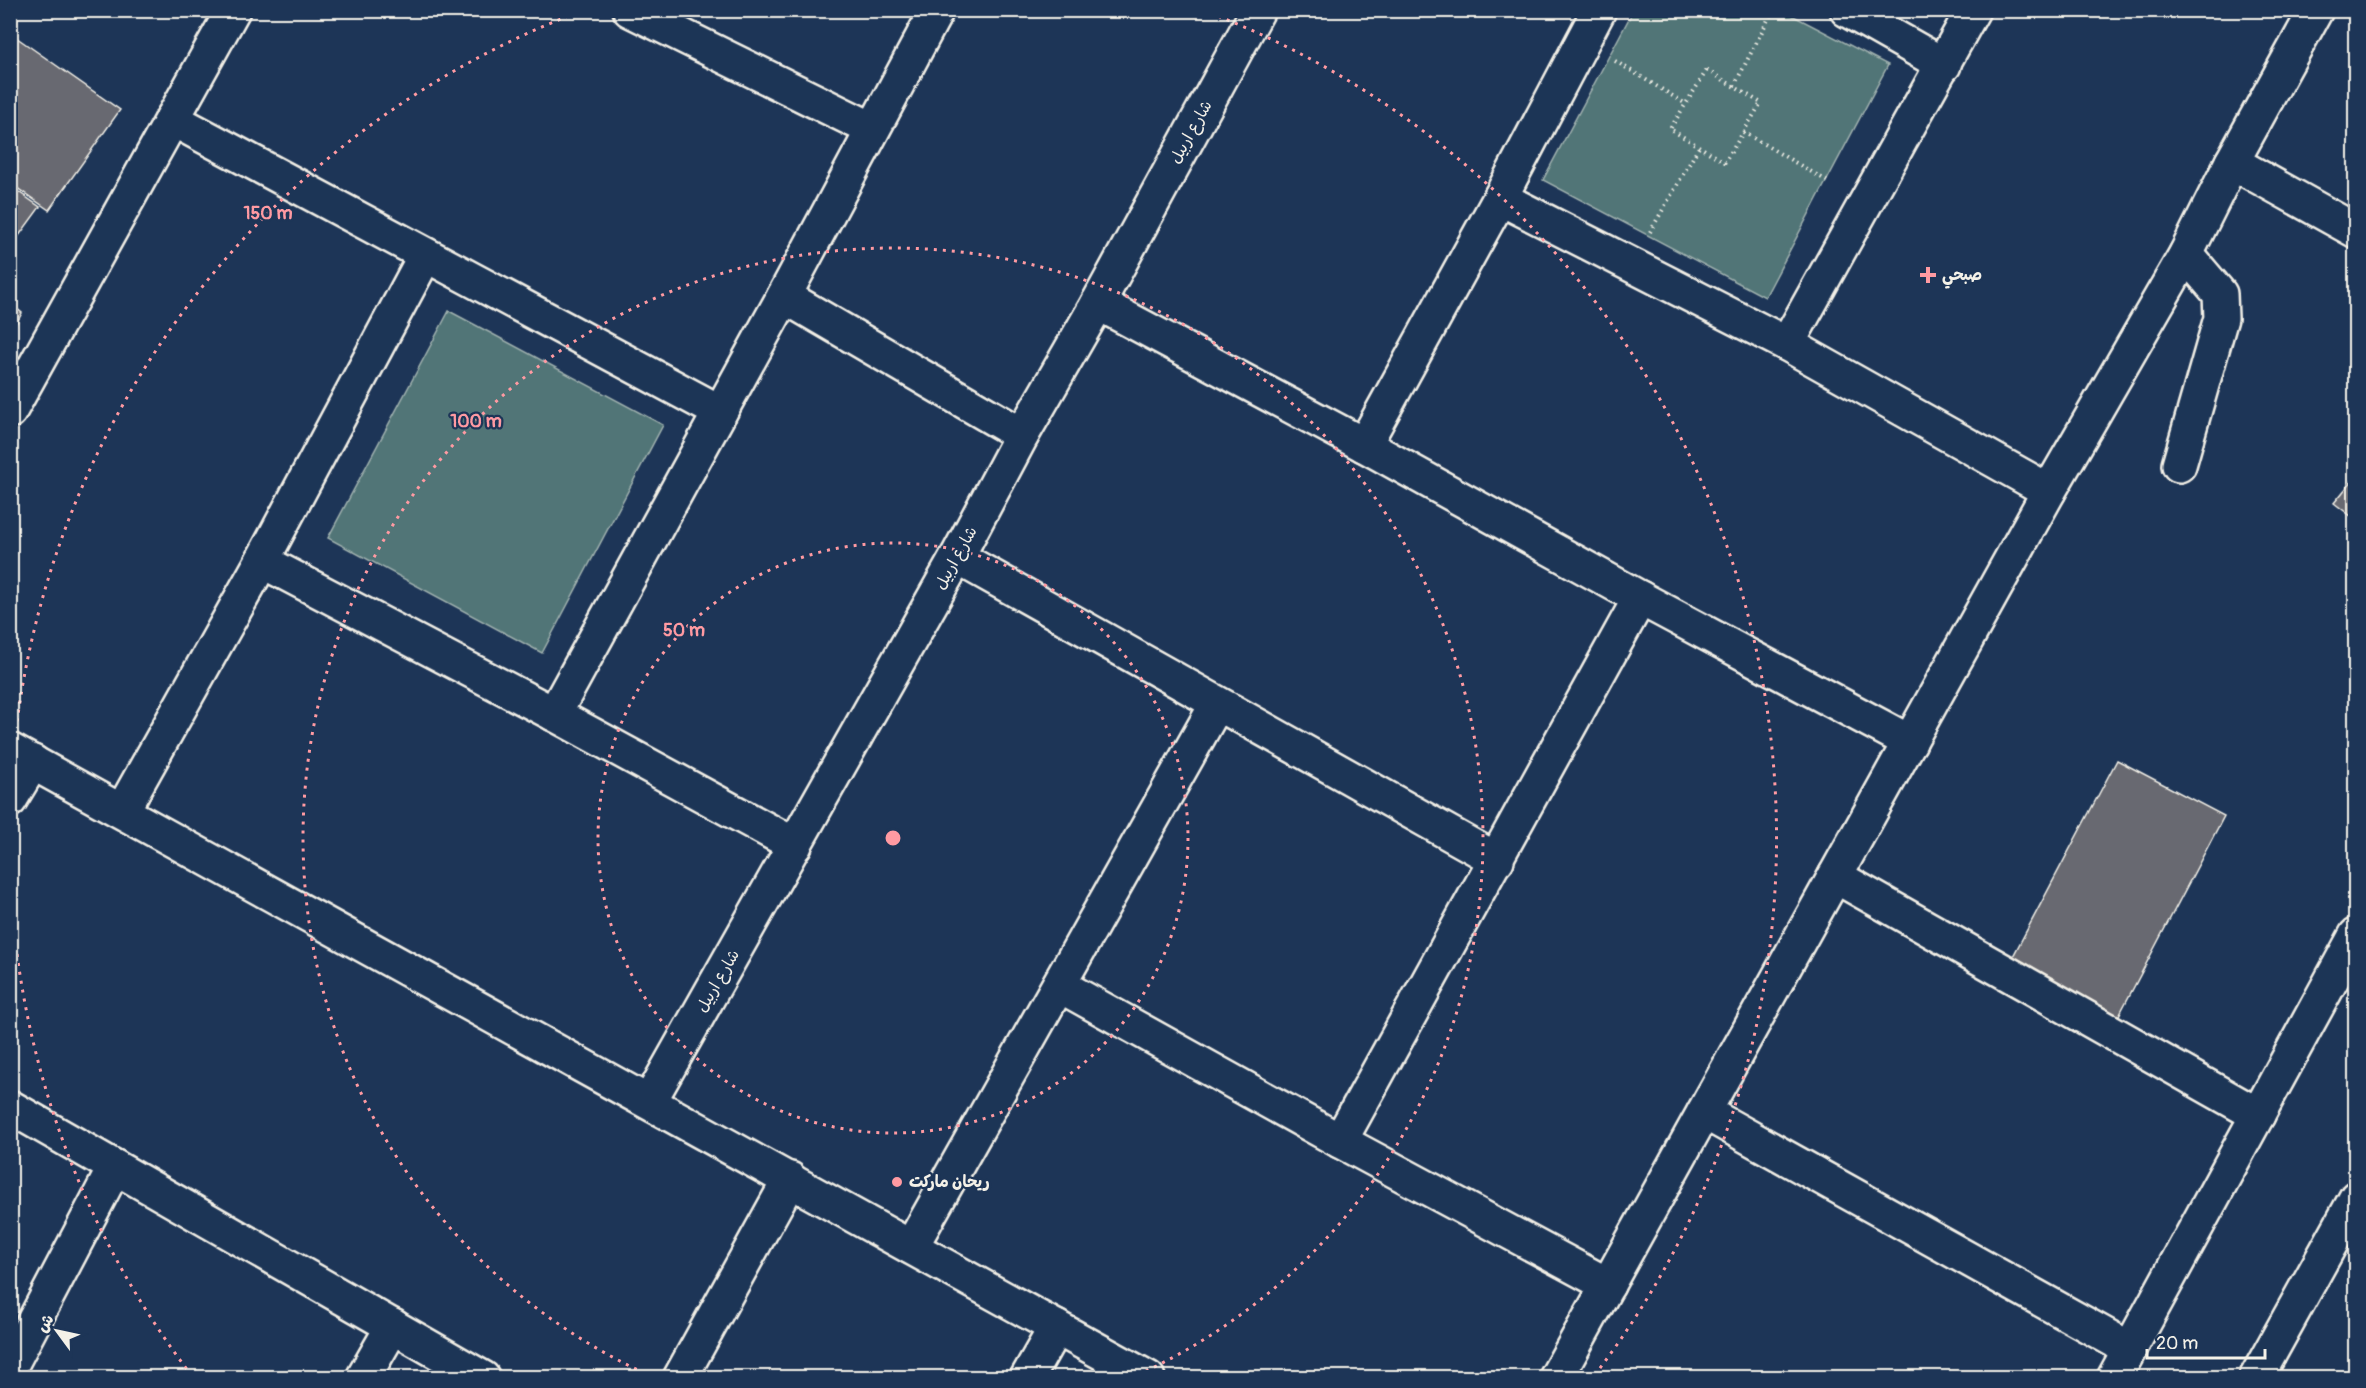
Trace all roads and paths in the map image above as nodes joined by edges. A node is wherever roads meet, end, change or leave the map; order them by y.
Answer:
1 (233, 10) edge
2 (630, 10) edge
3 (937, 10) edge
4 (1258, 10) edge
5 (1599, 10) edge
6 (1773, 10) edge
7 (1847, 10) edge
8 (1973, 10) edge
9 (2316, 10) edge
10 (1608, 57) dead end
11 (1944, 65) junction
12 (1734, 86) junction
13 (1686, 104) junction
14 (172, 119) junction
15 (872, 129) junction
16 (1743, 132) junction
17 (1699, 147) junction
18 (2232, 162) junction
19 (1827, 181) dead end
20 (1500, 198) junction
21 (2355, 231) edge
22 (1648, 236) dead end
23 (2186, 254) junction
24 (425, 255) junction
25 (784, 296) junction
26 (1098, 303) junction
27 (1787, 344) junction
28 (10, 411) edge
29 (720, 412) junction
30 (1022, 435) junction
31 (1364, 445) junction
32 (2180, 465) dead end
33 (2049, 491) junction
34 (957, 557) junction
35 (261, 561) junction
36 (1640, 598) junction
37 (1217, 704) junction
38 (554, 714) junction
39 (1910, 742) junction
40 (22, 756) edge
41 (10, 800) edge
42 (122, 811) junction
43 (795, 845) junction
44 (1497, 860) junction
45 (1835, 876) junction
46 (2355, 937) edge
47 (1059, 985) junction
48 (649, 1102) junction
49 (10, 1107) edge
50 (1704, 1112) junction
51 (2258, 1115) junction
52 (1340, 1142) junction
53 (115, 1167) junction
54 (790, 1179) junction
55 (2355, 1198) edge
56 (911, 1247) junction
57 (1608, 1285) junction
58 (393, 1326) junction
59 (1056, 1327) junction
60 (2130, 1349) junction
61 (10, 1367) edge
62 (363, 1377) edge
63 (483, 1377) edge
64 (680, 1377) edge
65 (1027, 1377) edge
66 (1148, 1377) edge
67 (1556, 1377) edge
68 (2114, 1377) edge
69 (2256, 1377) edge

1 - 14 street
2 - 15 street
3 - 15 street
4 - 26 street, شارع اربيل
5 - 20 street
6 - 12 path
7 - 11 street
8 - 11 street
9 - 18 street
10 - 13 path
11 - 27 street
12 - 13 path
12 - 16 path
13 - 17 path
14 - 24 street
14 - 28 street
15 - 25 street
16 - 17 path
16 - 19 path
17 - 22 path
18 - 21 street
18 - 23 street
20 - 27 street
20 - 31 street
23 - 32 street
23 - 33 street
24 - 29 street
24 - 35 street
25 - 29 street
25 - 30 street
26 - 30 street, شارع اربيل
26 - 31 street
27 - 33 street
29 - 38 street
30 - 34 street, شارع اربيل
31 - 36 street
33 - 39 street
34 - 37 street
34 - 43 street, شارع اربيل
35 - 38 street
35 - 42 street
36 - 39 street
36 - 44 street
37 - 44 street
37 - 47 street
38 - 43 street
39 - 45 street
40 - 41 street
40 - 42 street
42 - 48 street
43 - 48 street, شارع اربيل
44 - 52 street
45 - 50 street
45 - 51 street
46 - 51 street
47 - 52 street
47 - 56 street
48 - 54 street
49 - 53 street
50 - 57 street
50 - 60 street
51 - 60 street
52 - 57 street
53 - 58 street
53 - 61 street
54 - 56 street
54 - 64 street
55 - 69 street
56 - 59 street
57 - 67 street
58 - 62 street
58 - 63 street
59 - 65 street
59 - 66 street
60 - 68 street

